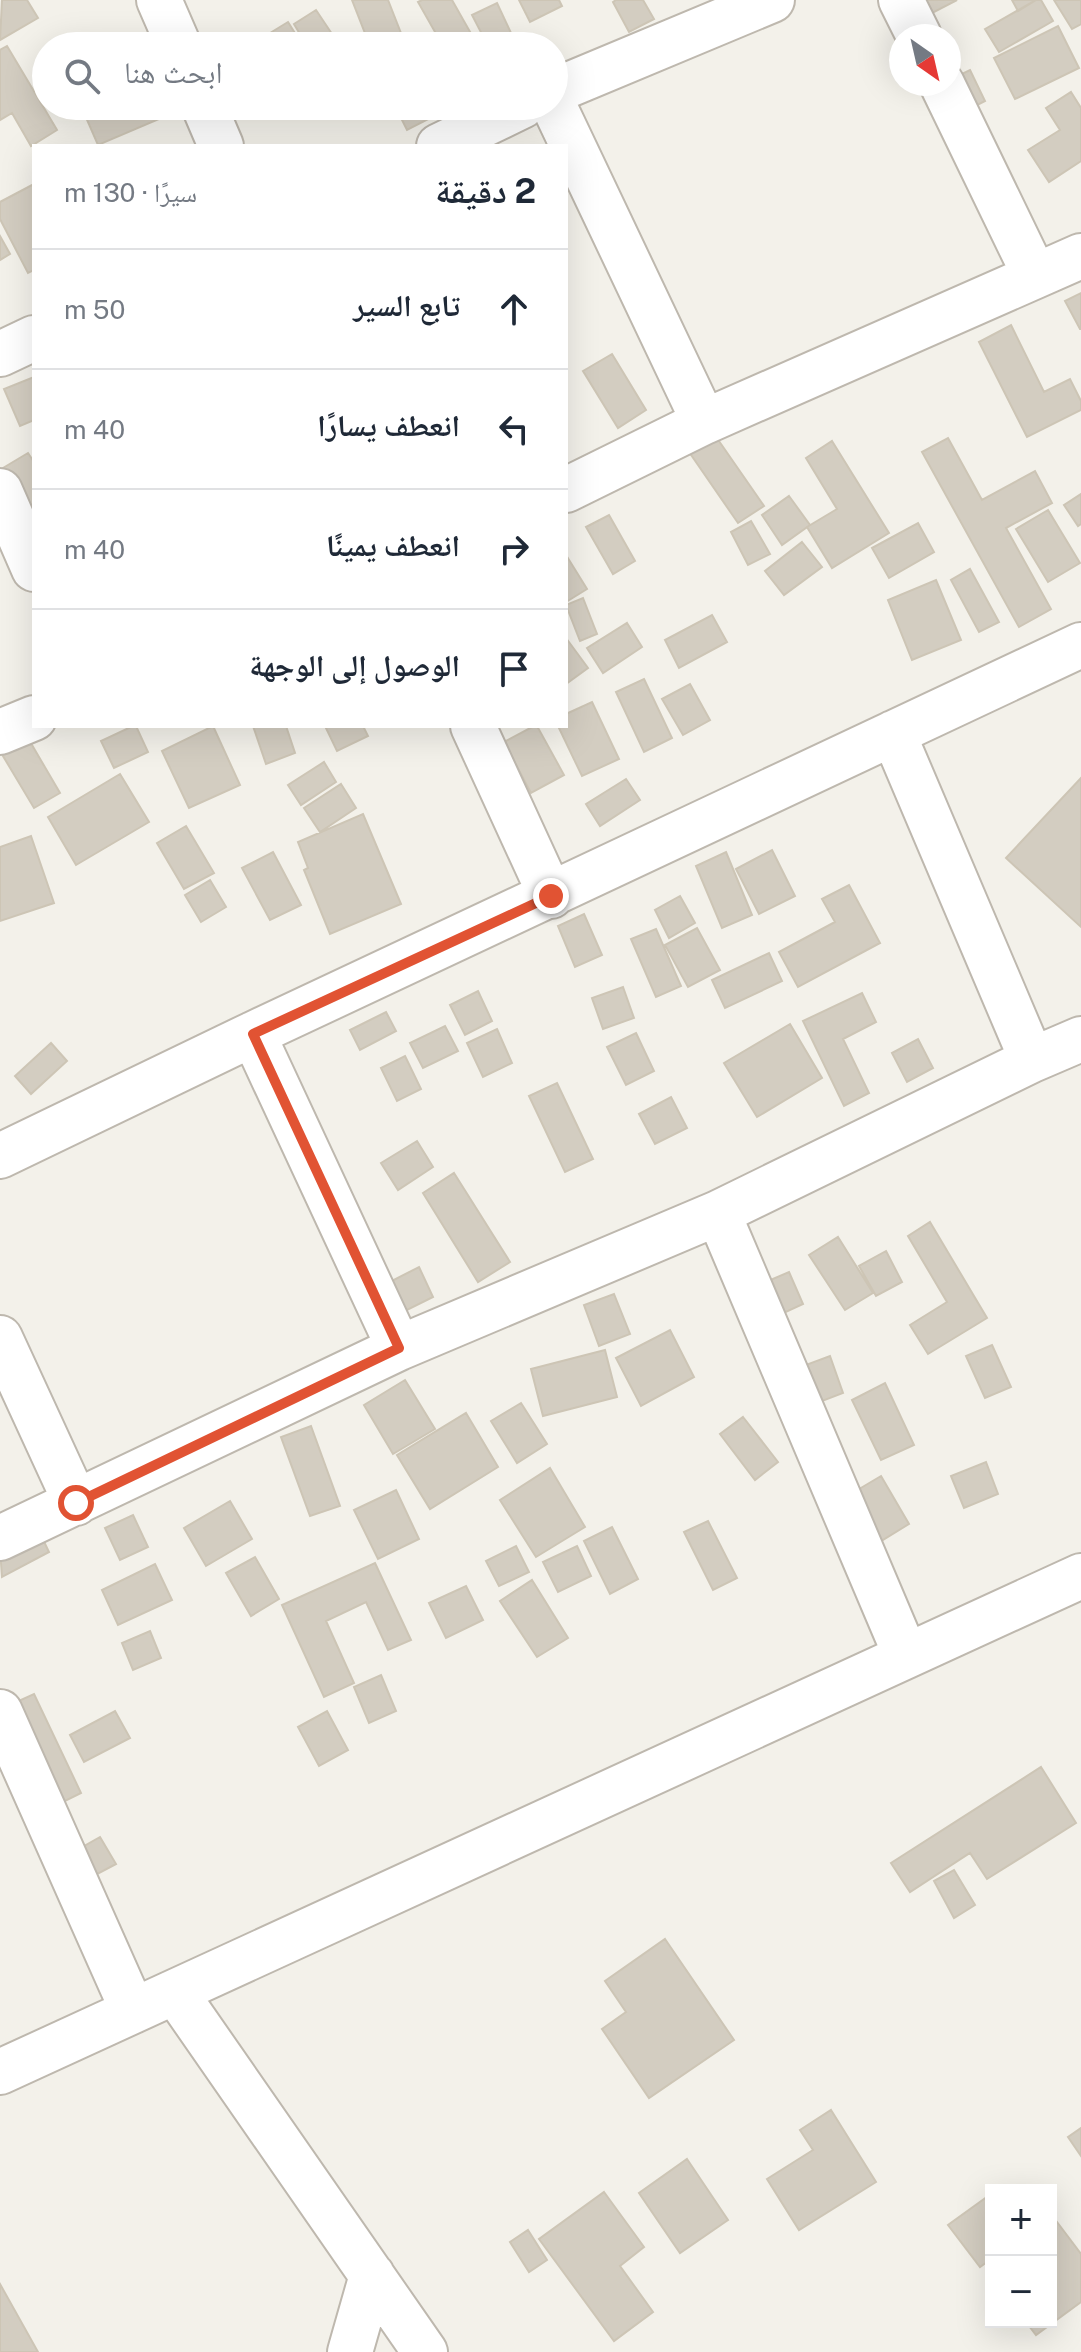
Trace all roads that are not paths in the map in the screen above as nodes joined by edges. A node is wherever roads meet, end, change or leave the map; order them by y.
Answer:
1 (159, 0) edge
2 (772, 0) edge
3 (901, 0) edge
4 (913, 24) edge
5 (173, 32) edge
6 (568, 85) edge
7 (948, 96) edge
8 (210, 120) edge
9 (493, 120) edge
10 (561, 120) edge
11 (220, 144) edge
12 (443, 144) edge
13 (1081, 256) edge
14 (1035, 276) junction
15 (32, 339) edge
16 (0, 354) edge
17 (704, 422) junction
18 (568, 489) edge
19 (0, 491) edge
20 (32, 564) edge
21 (1081, 645) edge
22 (32, 719) edge
23 (474, 728) edge
24 (0, 732) edge
25 (893, 733) junction
26 (551, 896) junction
27 (253, 1034) junction
28 (1081, 1039) edge
29 (1032, 1060) junction
30 (0, 1156) edge
31 (718, 1213) junction
32 (0, 1338) edge
33 (399, 1348) junction
34 (76, 1503) junction
35 (0, 1538) edge
36 (1081, 1576) edge
37 (906, 1656) junction
38 (0, 1712) edge
39 (175, 1992) junction
40 (133, 2011) junction
41 (0, 2072) edge
42 (372, 2275) junction
43 (350, 2352) edge
44 (425, 2352) edge

1 - 5 street
2 - 6 street
3 - 4 street
7 - 14 street
8 - 11 street
9 - 12 street
10 - 17 street
13 - 14 street
14 - 17 street
15 - 16 street
17 - 18 street
19 - 20 street
21 - 25 street
22 - 24 street
23 - 26 street
25 - 26 street
25 - 29 street
26 - 27 street
27 - 30 street
27 - 33 street
28 - 29 street
29 - 31 street
31 - 33 street
31 - 37 street
32 - 34 street
33 - 34 street
34 - 35 street
36 - 37 street
37 - 39 street
38 - 40 street
39 - 40 street
39 - 42 street
40 - 41 street
42 - 43 street
42 - 44 street

